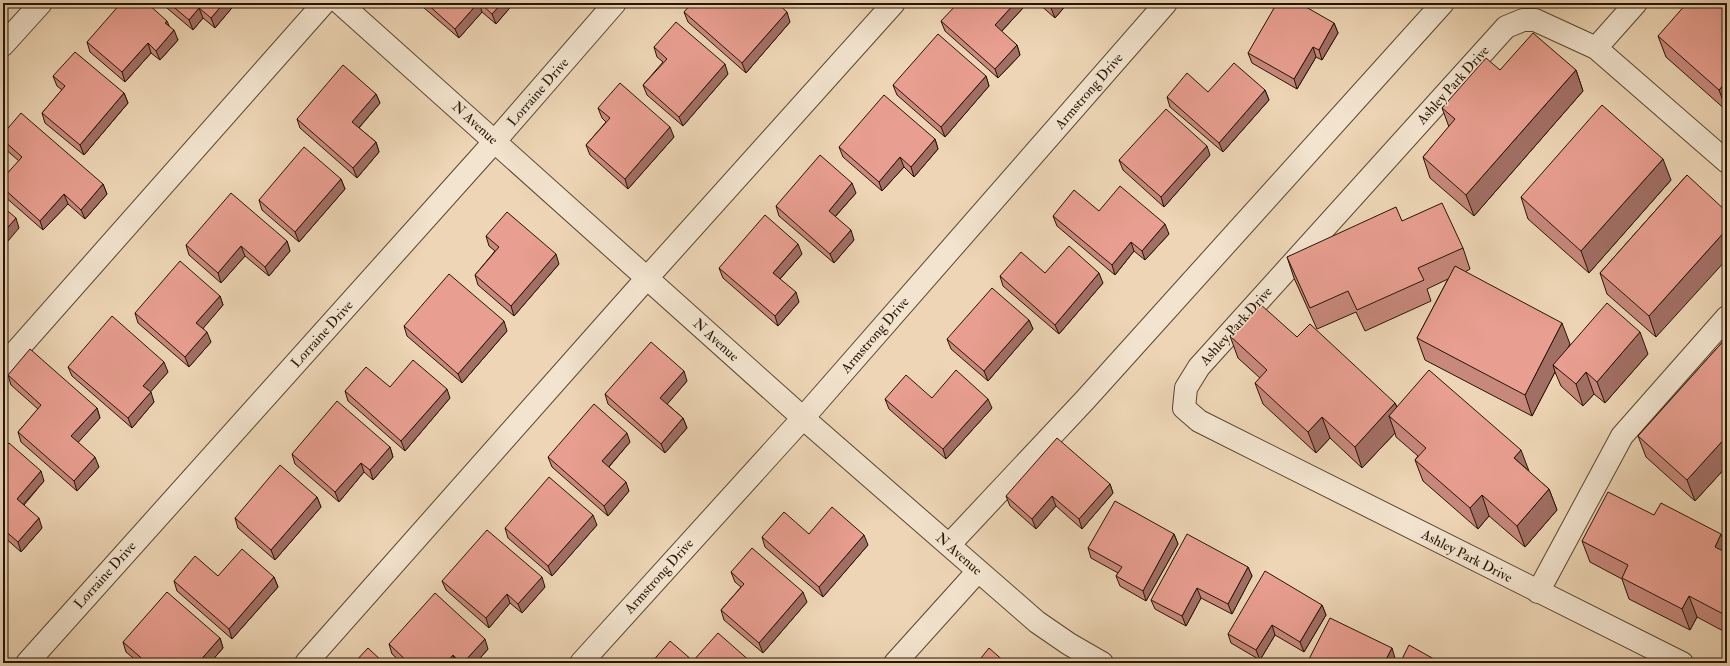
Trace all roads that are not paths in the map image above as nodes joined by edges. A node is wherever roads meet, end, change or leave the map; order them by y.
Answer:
1 (41, 3) edge
2 (324, 3) edge
3 (340, 3) edge
4 (615, 3) edge
5 (894, 3) edge
6 (1166, 3) edge
7 (1443, 3) edge
8 (1636, 3) edge
9 (3, 45) edge
10 (1596, 48) junction
11 (495, 140) junction
12 (1727, 162) edge
13 (647, 278) junction
14 (1727, 317) edge
15 (3, 366) edge
16 (802, 418) junction
17 (949, 546) junction
18 (978, 571) junction
19 (1538, 592) junction
20 (26, 663) edge
21 (306, 663) edge
22 (581, 663) edge
23 (895, 663) edge
24 (1102, 663) edge
25 (1682, 663) edge

1 - 9 street
2 - 15 street
3 - 11 street, N Avenue
4 - 11 street, Lorraine Drive
5 - 13 street
6 - 16 street, Armstrong Drive
7 - 17 street
8 - 10 street
10 - 12 street, Ashley Park Drive
10 - 19 street, Ashley Park Drive
11 - 13 street, N Avenue
11 - 20 street, Lorraine Drive
13 - 16 street, N Avenue
13 - 21 street
14 - 19 street
16 - 17 street, N Avenue
16 - 22 street, Armstrong Drive
17 - 18 street, N Avenue
18 - 23 street
18 - 24 street, N Avenue
19 - 25 street, Ashley Park Drive

